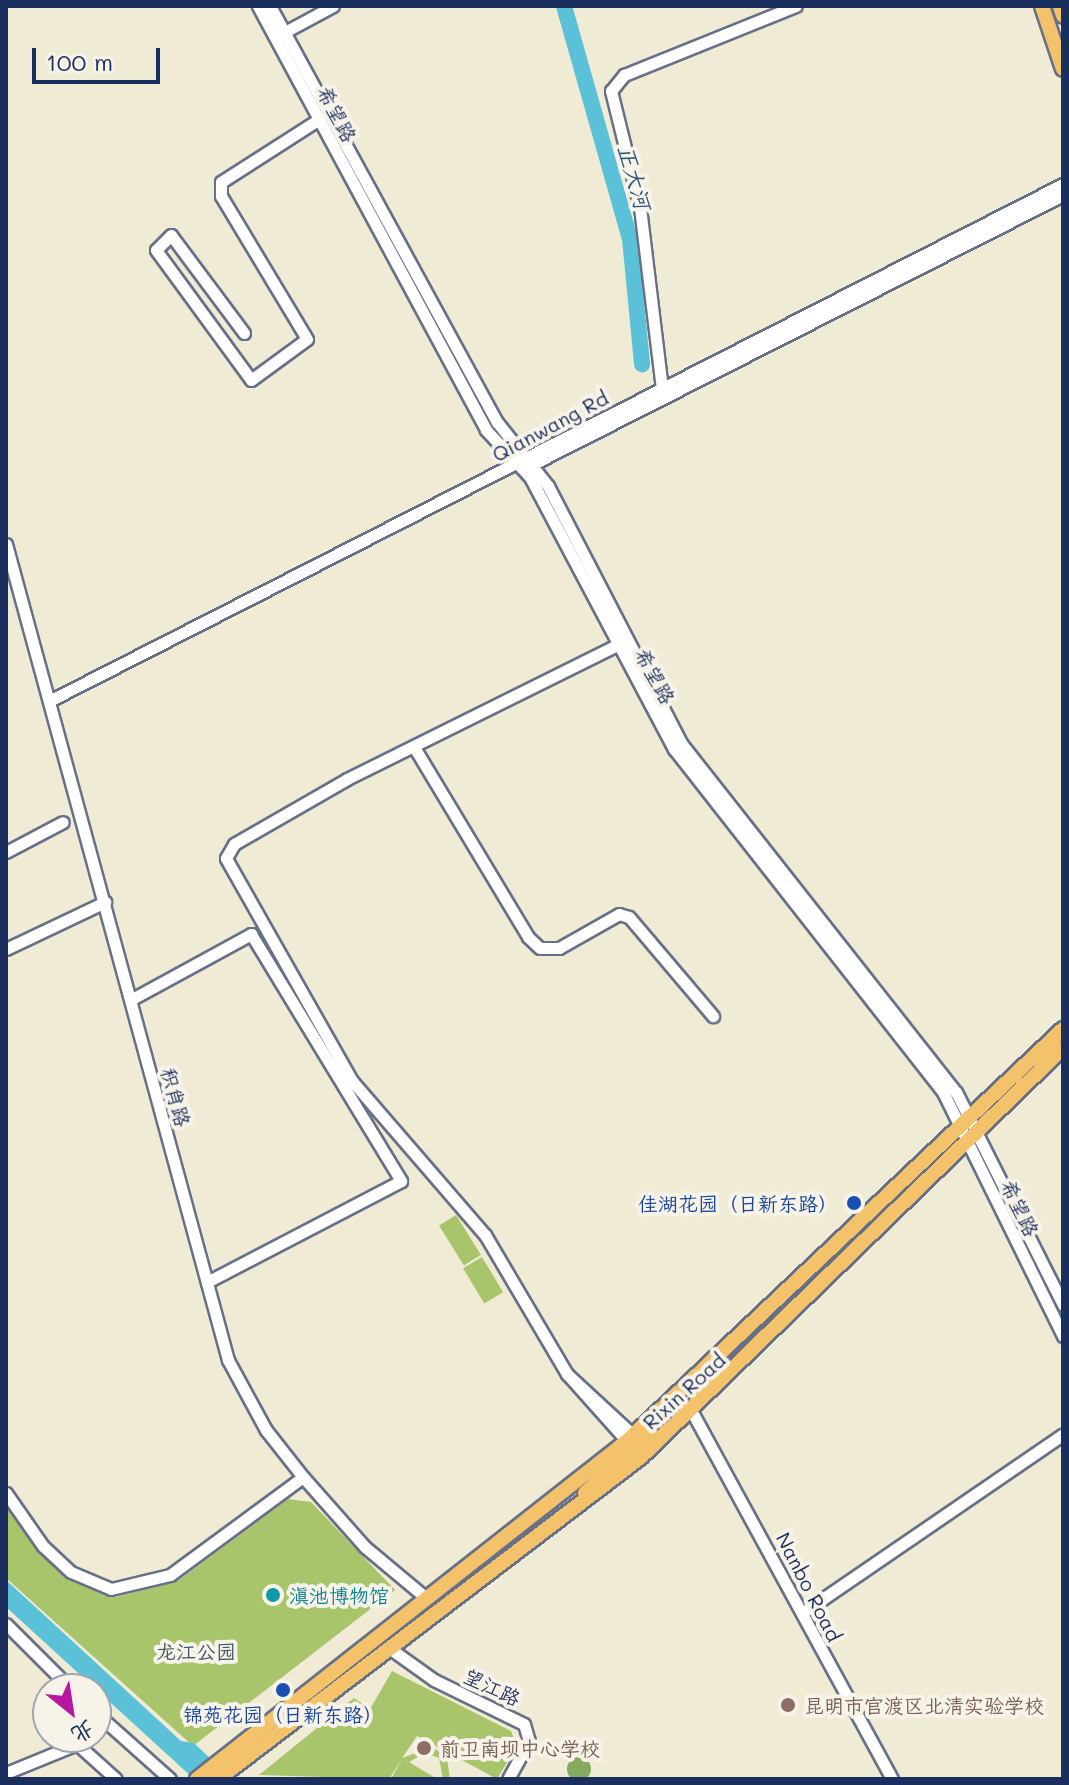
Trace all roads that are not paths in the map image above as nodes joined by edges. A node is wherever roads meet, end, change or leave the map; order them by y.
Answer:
1 (258, 6) edge
2 (270, 6) edge
3 (333, 6) edge
4 (796, 6) edge
5 (1042, 6) edge
6 (1060, 6) edge
7 (1063, 16) edge
8 (280, 35) junction
9 (1063, 69) edge
10 (317, 104) junction
11 (319, 119) junction
12 (355, 174) junction
13 (1063, 184) edge
14 (1063, 195) edge
15 (244, 333) dead end
16 (662, 389) junction
17 (526, 463) junction
18 (6, 544) edge
19 (617, 645) junction
20 (54, 702) junction
21 (414, 747) junction
22 (63, 822) dead end
23 (6, 852) edge
24 (105, 902) junction
25 (6, 949) edge
26 (132, 999) junction
27 (713, 1016) dead end
28 (1063, 1021) edge
29 (1063, 1029) edge
30 (1060, 1051) edge
31 (1036, 1056) junction
32 (969, 1129) junction
33 (207, 1282) junction
34 (1063, 1305) edge
35 (1063, 1336) edge
36 (692, 1412) junction
37 (1063, 1434) edge
38 (632, 1436) junction
39 (303, 1477) junction
40 (6, 1493) edge
41 (561, 1521) junction
42 (425, 1597) junction
43 (802, 1613) junction
44 (6, 1624) edge
45 (392, 1650) junction
46 (55, 1673) edge
47 (112, 1727) edge
48 (229, 1767) edge
49 (6, 1773) edge
50 (116, 1779) edge
51 (170, 1779) edge
52 (185, 1779) edge
53 (197, 1779) edge
54 (218, 1779) edge
55 (508, 1779) edge
56 (892, 1779) edge

1 - 8 street, 希望路
2 - 8 street, 希望路
3 - 8 street
4 - 16 street
5 - 9 main road
6 - 7 main road
8 - 10 street, 希望路
10 - 11 street, 希望路
10 - 12 street, 希望路
11 - 12 street, 希望路
11 - 15 street
12 - 17 street, 希望路
13 - 16 street, Qianwang Rd
14 - 17 street, Qianwang Rd
16 - 17 street, Qianwang Rd
17 - 19 street, 希望路
17 - 20 street, Qianwang Rd
17 - 32 street, 希望路
18 - 20 street, 积肖路
19 - 21 street
19 - 32 street, 希望路
20 - 24 street, 积肖路
21 - 27 street
21 - 38 street
22 - 23 street
24 - 25 street
24 - 26 street, 积肖路
26 - 33 street, 积肖路
26 - 33 street
28 - 31 main road
29 - 31 main road, Rixin Road
30 - 32 main road, Rixin Road
31 - 32 main road, Rixin Road
32 - 34 street, 希望路
32 - 35 street, 希望路
32 - 36 main road, Rixin Road
32 - 38 main road, Rixin Road
33 - 39 street, 积肖路
36 - 41 main road, Rixin Road
36 - 43 street, Nanbo Road
37 - 43 street
38 - 41 main road
38 - 42 main road, Rixin Road
39 - 40 street
39 - 42 street, 积肖路
41 - 45 main road, Rixin Road
42 - 48 main road, Rixin Road
43 - 56 street, Nanbo Road
44 - 46 street
45 - 48 main road, Rixin Road
45 - 55 street, 望江路
47 - 51 street
48 - 52 main road, Rixin Road
48 - 53 main road, Rixin Road
48 - 54 main road, Rixin Road
49 - 50 street

